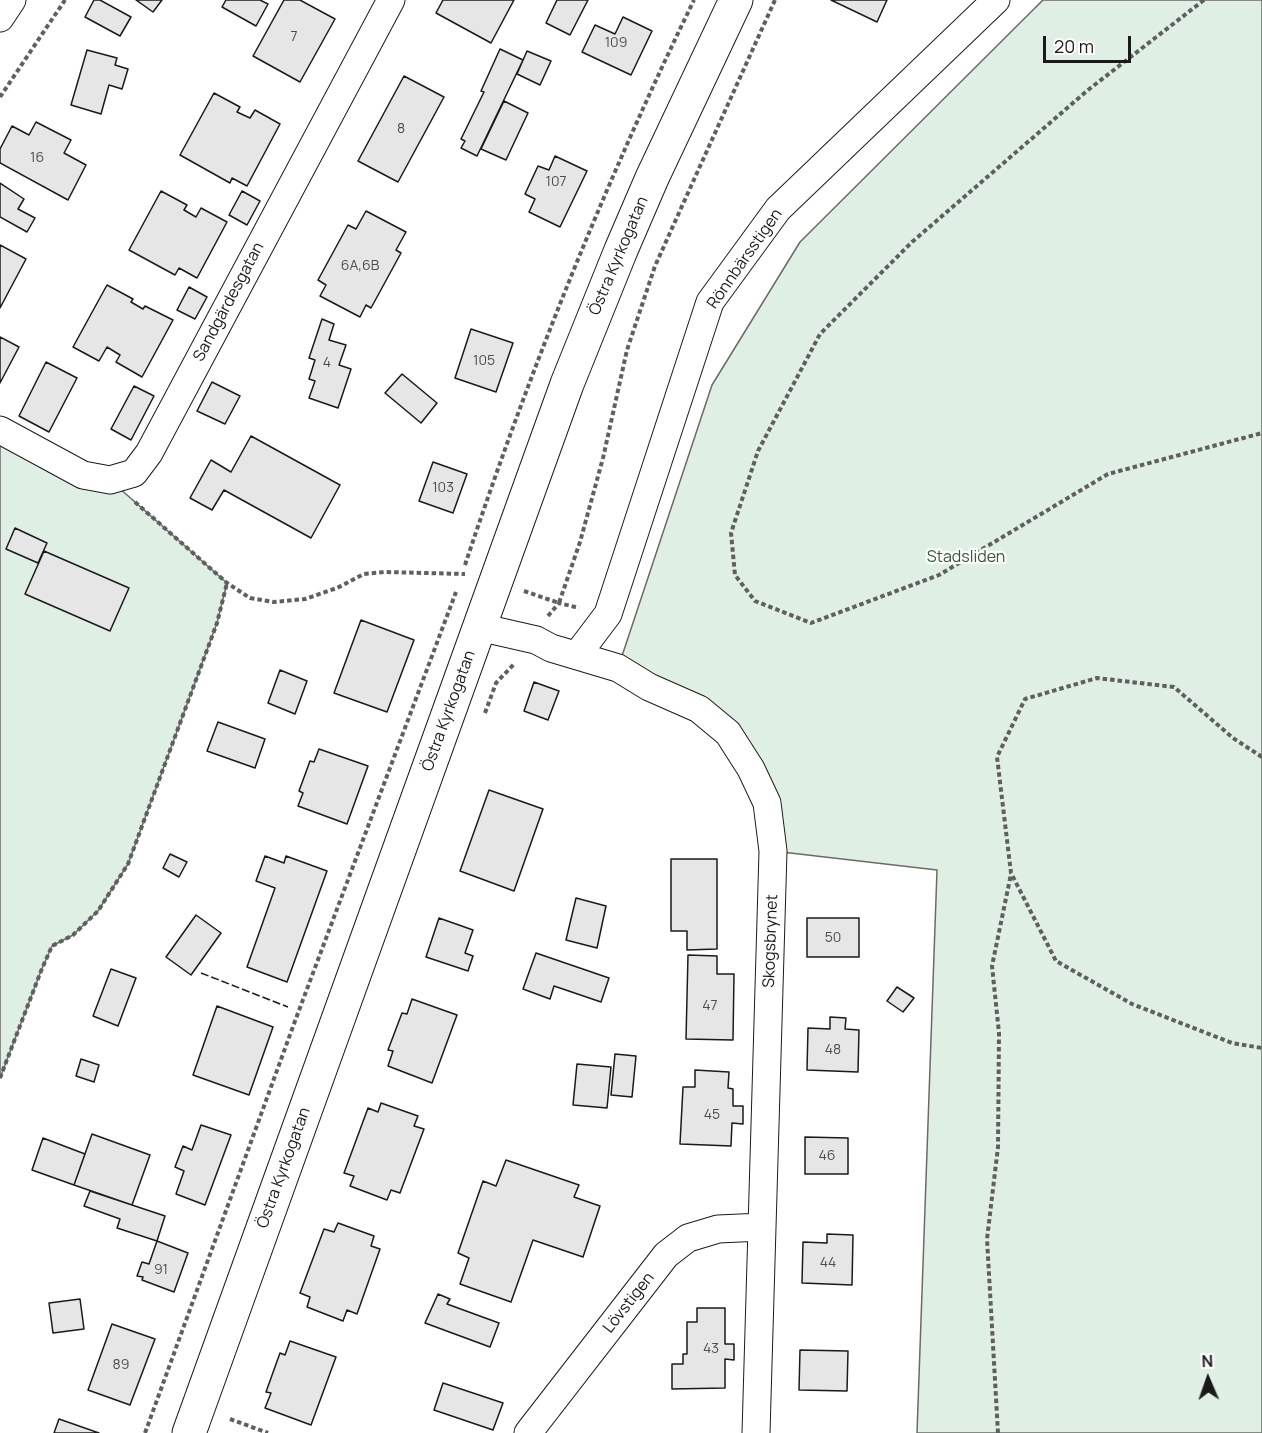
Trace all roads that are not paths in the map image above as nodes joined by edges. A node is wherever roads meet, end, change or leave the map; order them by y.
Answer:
1 (12, 0) edge
2 (390, 0) edge
3 (736, 0) edge
4 (996, 0) edge
5 (0, 18) edge
6 (0, 430) edge
7 (479, 627) junction
8 (577, 656) junction
9 (762, 1227) junction
10 (189, 1433) edge
11 (528, 1433) edge
12 (756, 1433) edge

1 - 5 street
2 - 6 street, Sandgärdesgatan
3 - 7 street, Östra Kyrkogatan
4 - 8 street, Rönnbärsstigen
7 - 8 street, Skogsbrynet
7 - 10 street, Östra Kyrkogatan
8 - 9 street, Skogsbrynet
9 - 11 street, Lövstigen
9 - 12 street, Skogsbrynet

